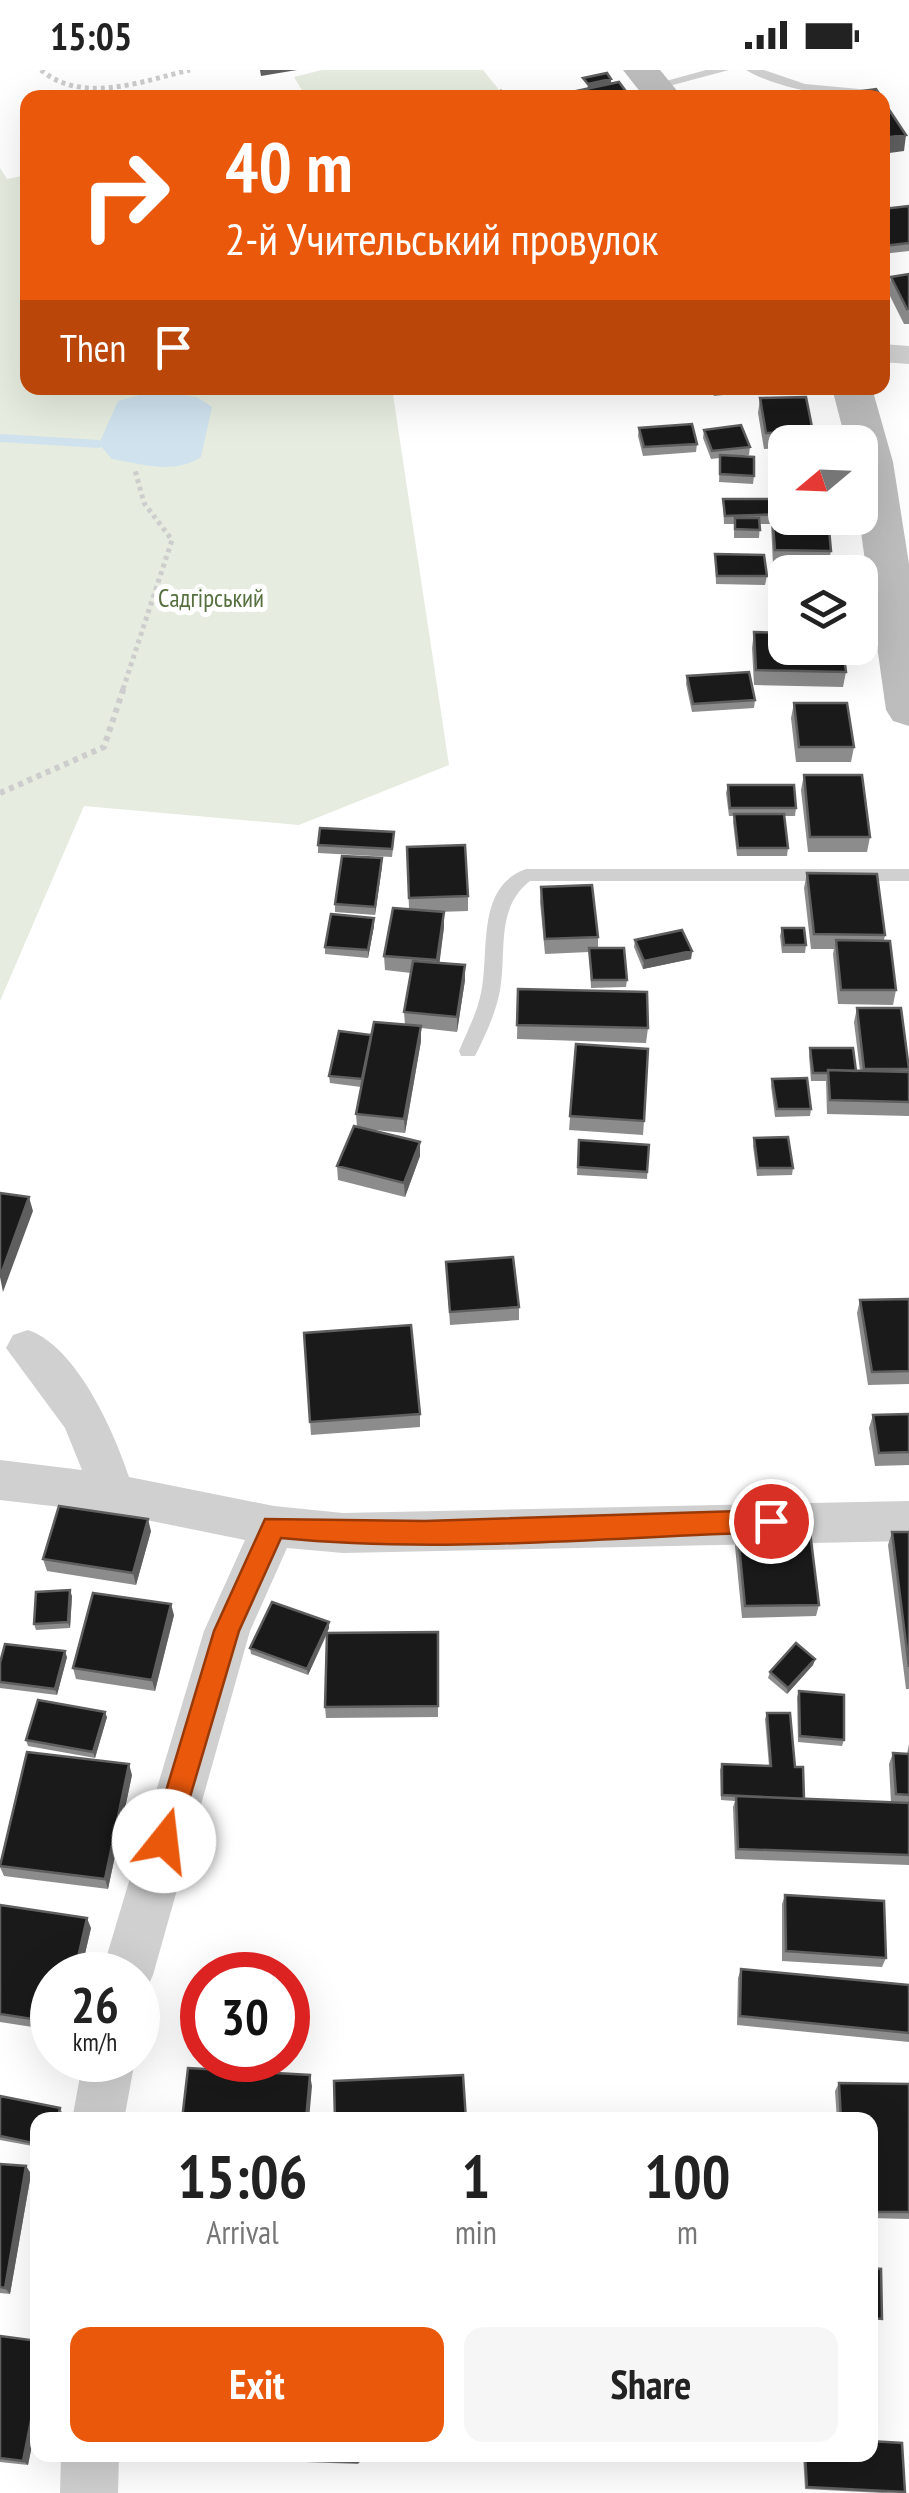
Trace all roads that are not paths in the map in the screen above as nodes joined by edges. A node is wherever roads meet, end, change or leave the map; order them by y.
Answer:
1 (723, 70) edge
2 (752, 70) edge
3 (653, 84) edge
4 (825, 90) edge
5 (854, 395) edge
6 (909, 710) edge
7 (909, 875) edge
8 (468, 1051) dead end
9 (28, 1348) dead end
10 (8, 1476) edge
11 (112, 1493) junction
12 (909, 1521) edge
13 (274, 1526) junction
14 (134, 1952) edge
15 (105, 2082) edge
16 (99, 2112) edge
17 (90, 2462) edge
18 (88, 2493) edge

1 - 3 lane
2 - 4 lane
5 - 6 main road
7 - 8 lane
9 - 11 street
10 - 11 street
11 - 13 street
12 - 13 street
13 - 14 street
15 - 16 street
17 - 18 street

